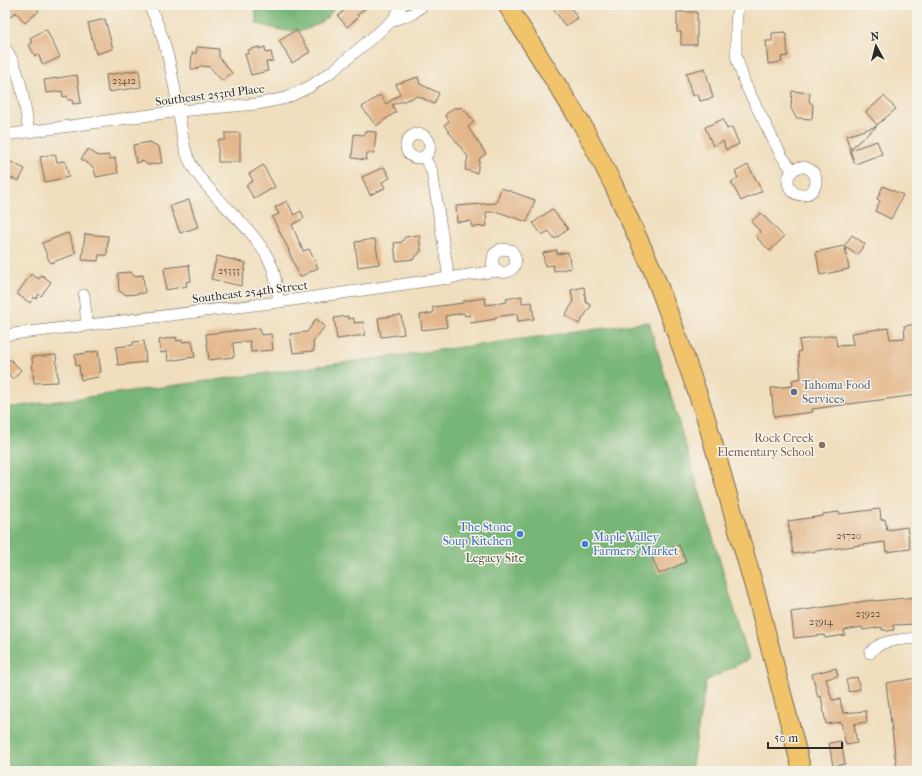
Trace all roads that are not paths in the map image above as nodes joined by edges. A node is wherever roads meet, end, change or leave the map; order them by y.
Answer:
1 (150, 5) edge
2 (402, 5) edge
3 (423, 5) edge
4 (738, 5) edge
5 (507, 6) edge
6 (394, 20) junction
7 (5, 48) edge
8 (179, 111) junction
9 (29, 132) junction
10 (5, 135) edge
11 (424, 157) dead end
12 (793, 171) dead end
13 (497, 271) dead end
14 (449, 278) junction
15 (84, 295) dead end
16 (279, 302) junction
17 (87, 325) junction
18 (5, 335) edge
19 (917, 638) edge
20 (870, 653) dead end
21 (802, 771) edge

1 - 8 street
2 - 6 street, Southeast 253rd Place
3 - 6 street, Southeast 253rd Place
4 - 12 street
5 - 21 main road
6 - 8 street, Southeast 253rd Place
7 - 9 street
8 - 9 street, Southeast 253rd Place
8 - 16 street
9 - 10 street, Southeast 253rd Place
11 - 14 street
13 - 14 street, Southeast 254th Street
14 - 16 street, Southeast 254th Street
15 - 17 street
16 - 17 street, Southeast 254th Street
17 - 18 street, Southeast 254th Street
19 - 20 street

